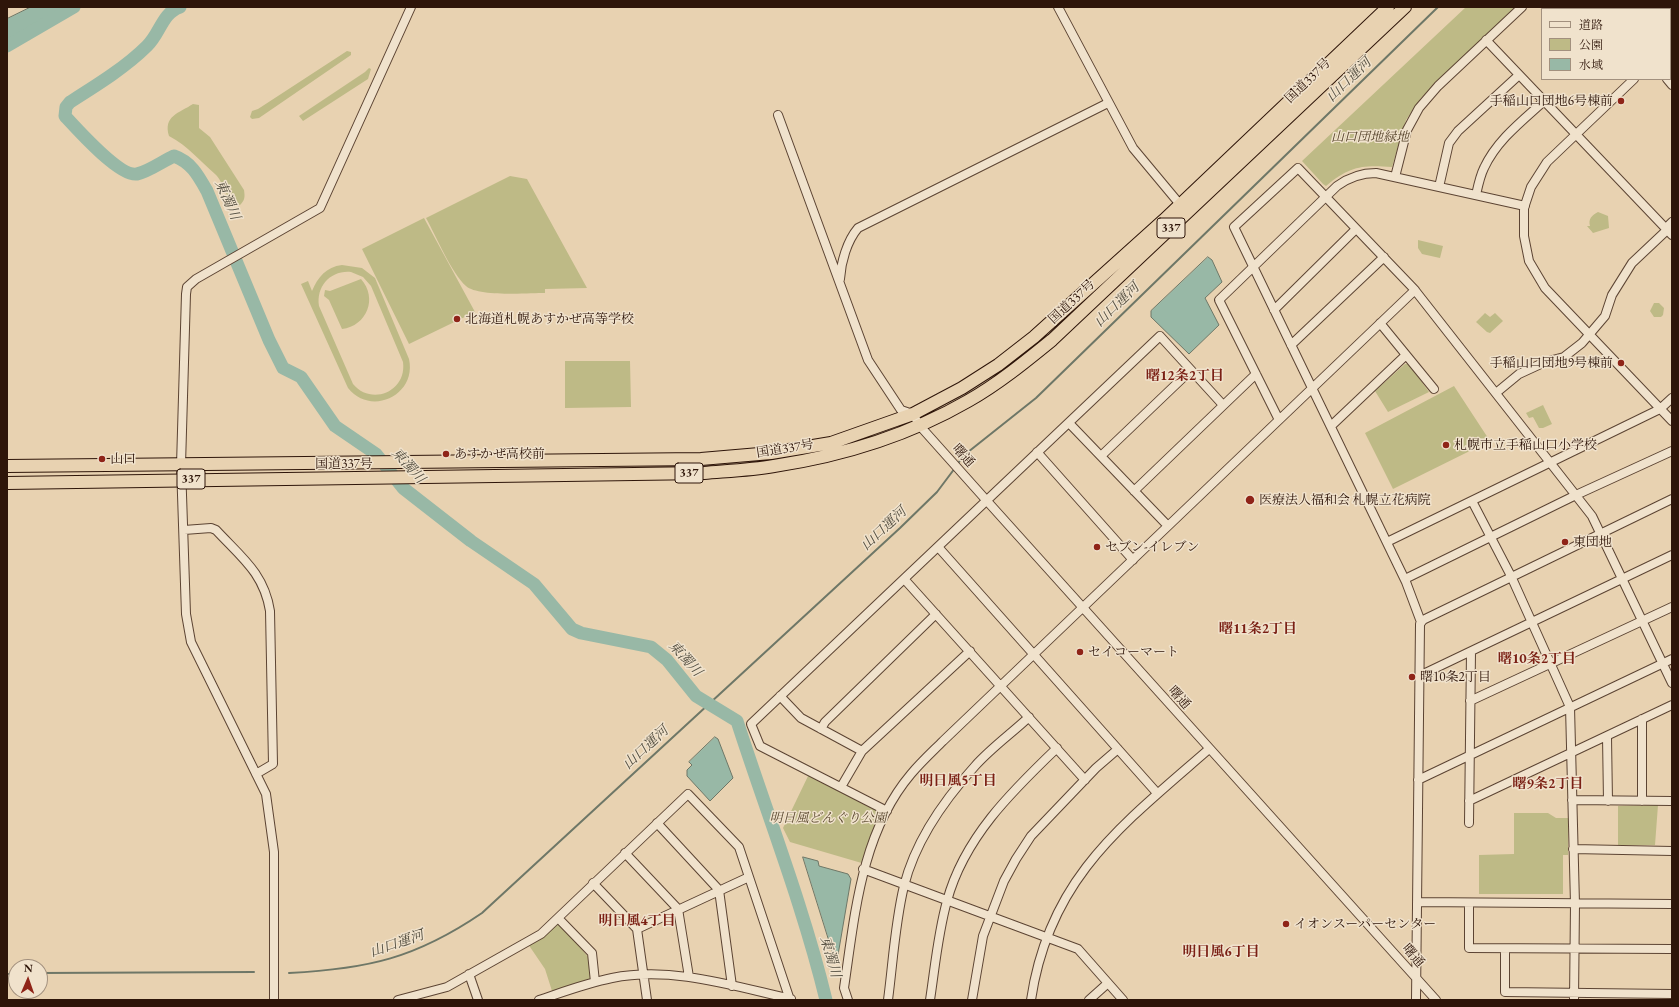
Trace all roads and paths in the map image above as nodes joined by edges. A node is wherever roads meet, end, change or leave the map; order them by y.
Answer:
1 (411, 7) edge
2 (1058, 7) edge
3 (1388, 7) edge
4 (1405, 7) edge
5 (1522, 7) edge
6 (1486, 40) junction
7 (1519, 75) junction
8 (1633, 80) edge
9 (1544, 101) junction
10 (1108, 103) junction
11 (778, 115) dead end
12 (1576, 135) junction
13 (1396, 178) junction
14 (1439, 187) junction
15 (1476, 195) junction
16 (1326, 197) junction
17 (1525, 206) junction
18 (1184, 209) junction
19 (1672, 222) edge
20 (1356, 229) junction
21 (1668, 231) edge
22 (1384, 258) junction
23 (1253, 266) junction
24 (840, 279) junction
25 (1415, 290) junction
26 (1274, 310) junction
27 (1380, 323) junction
28 (1589, 335) junction
29 (1291, 345) junction
30 (1406, 355) junction
31 (1191, 370) junction
32 (1256, 374) junction
33 (1312, 388) junction
34 (1434, 390) dead end
35 (1496, 393) junction
36 (1672, 398) edge
37 (1223, 405) junction
38 (1660, 409) junction
39 (913, 414) junction
40 (1279, 420) junction
41 (1672, 421) edge
42 (1069, 423) junction
43 (920, 426) junction
44 (1330, 426) junction
45 (1672, 451) edge
46 (1037, 452) junction
47 (1101, 456) junction
48 (1551, 462) junction
49 (181, 464) junction
50 (7, 466) edge
51 (182, 479) junction
52 (7, 482) edge
53 (1134, 491) junction
54 (1576, 495) junction
55 (1672, 499) edge
56 (1472, 500) junction
57 (986, 501) junction
58 (1168, 526) junction
59 (184, 530) junction
60 (1601, 533) junction
61 (1490, 537) junction
62 (1387, 542) junction
63 (939, 548) junction
64 (1672, 555) edge
65 (1133, 560) junction
66 (1511, 576) junction
67 (1405, 579) junction
68 (1623, 579) junction
69 (905, 580) junction
70 (1672, 606) edge
71 (1083, 608) junction
72 (936, 614) junction
73 (1643, 621) junction
74 (1421, 622) junction
75 (1532, 623) junction
76 (970, 651) junction
77 (1471, 652) junction
78 (1033, 655) junction
79 (1672, 659) edge
80 (1663, 663) junction
81 (1550, 664) junction
82 (1419, 676) junction
83 (1672, 682) edge
84 (1001, 685) junction
85 (780, 696) junction
86 (1470, 701) junction
87 (1672, 705) edge
88 (1570, 707) junction
89 (1029, 717) junction
90 (1642, 719) junction
91 (821, 729) junction
92 (1607, 737) junction
93 (1057, 748) junction
94 (1118, 749) junction
95 (1209, 749) junction
96 (862, 751) junction
97 (1571, 752) junction
98 (1470, 755) junction
99 (256, 774) junction
100 (1085, 780) junction
101 (1418, 780) junction
102 (841, 787) junction
103 (1158, 794) junction
104 (1572, 800) junction
105 (1608, 800) junction
106 (1469, 801) junction
107 (1642, 801) junction
108 (1672, 801) edge
109 (887, 811) junction
110 (657, 823) junction
111 (1469, 823) dead end
112 (1573, 849) junction
113 (1672, 851) edge
114 (625, 853) junction
115 (863, 869) junction
116 (749, 877) junction
117 (593, 883) junction
118 (905, 884) junction
119 (719, 890) junction
120 (947, 900) junction
121 (1417, 902) junction
122 (1469, 903) junction
123 (1575, 904) junction
124 (1672, 904) edge
125 (678, 909) junction
126 (990, 916) junction
127 (558, 918) junction
128 (637, 929) junction
129 (1046, 938) junction
130 (1505, 949) junction
131 (1574, 949) junction
132 (1672, 949) edge
133 (469, 974) junction
134 (643, 975) junction
135 (689, 977) junction
136 (1417, 977) junction
137 (595, 982) junction
138 (1108, 983) junction
139 (732, 986) junction
140 (1672, 994) edge
141 (1574, 997) edge
142 (790, 999) edge
143 (274, 1000) edge
144 (398, 1000) edge
145 (478, 1000) edge
146 (539, 1000) edge
147 (646, 1000) edge
148 (848, 1000) edge
149 (888, 1000) edge
150 (930, 1000) edge
151 (972, 1000) edge
152 (1031, 1000) edge
153 (1089, 1000) edge
154 (1123, 1000) edge
155 (1416, 1000) edge
156 (1436, 1000) edge

1 - 49 street
2 - 10 street
3 - 18 highway, 国道337号 / 337
4 - 18 highway, 国道337号 / 337
5 - 6 street
6 - 7 street
6 - 13 street
7 - 9 street
7 - 14 street
8 - 12 street
9 - 12 street
9 - 15 street
10 - 18 street
10 - 24 street
11 - 24 street
12 - 17 street
12 - 21 street
13 - 14 street
13 - 16 street
14 - 15 street
15 - 17 street
16 - 20 street
16 - 23 street
16 - 23 street
17 - 28 street
18 - 39 highway, 国道337号 / 337
18 - 43 highway, 国道337号 / 337
19 - 21 street
20 - 22 street
20 - 26 street
21 - 28 street
22 - 25 street
22 - 29 street
23 - 26 street
23 - 32 street
24 - 39 street
25 - 27 street
25 - 35 street
26 - 29 street
27 - 30 street
27 - 33 street
28 - 35 street
28 - 38 street
29 - 33 street
30 - 34 street
30 - 44 street
31 - 37 street
31 - 42 street
31 - 47 street
32 - 37 street
32 - 40 street
33 - 40 street
33 - 44 street
35 - 48 street
36 - 38 street
37 - 53 street
38 - 41 street
38 - 48 street
39 - 43 street, 曙通
39 - 49 highway, 国道337号 / 337
40 - 58 street
42 - 46 street
42 - 47 street
43 - 51 highway, 国道337号 / 337
43 - 57 street, 曙通
44 - 62 street
45 - 54 street
46 - 57 street
46 - 65 street
47 - 53 street
48 - 54 street
48 - 56 street
49 - 50 highway, 国道337号 / 337
49 - 51 street
51 - 52 highway, 国道337号 / 337
51 - 59 street
53 - 58 street
54 - 60 street
54 - 61 street
55 - 60 street
56 - 61 street
56 - 62 street
57 - 63 street
57 - 71 street, 曙通
58 - 65 street
59 - 99 street
59 - 99 street
60 - 66 street
60 - 68 street
61 - 66 street
61 - 67 street
62 - 67 street
63 - 69 street
63 - 78 street
64 - 68 street
65 - 71 street
66 - 74 street
66 - 75 street
67 - 74 street
68 - 73 street
68 - 75 street
69 - 72 street
69 - 85 street
70 - 73 street
71 - 78 street
71 - 95 street, 曙通
72 - 76 street
72 - 91 street
73 - 80 street
73 - 81 street
74 - 82 street
75 - 77 street
75 - 81 street
76 - 84 street
76 - 96 street
77 - 82 street
77 - 86 street
78 - 84 street
78 - 94 street
79 - 80 street
80 - 83 street
80 - 88 street
81 - 86 street
81 - 88 street
82 - 101 street
84 - 89 street
84 - 109 street
85 - 91 street
85 - 102 street
86 - 98 street
87 - 90 street
88 - 97 street
88 - 98 street
89 - 93 street
89 - 118 street
90 - 92 street
90 - 107 street
91 - 96 street
92 - 97 street
92 - 105 street
93 - 100 street
93 - 120 street
94 - 100 street
94 - 103 street
95 - 103 street
95 - 136 street, 曙通
96 - 102 street
97 - 104 street
97 - 106 street
98 - 101 street
98 - 106 street
99 - 143 street
100 - 126 street
101 - 121 street
102 - 109 street
103 - 129 street
104 - 105 street
104 - 112 street
105 - 107 street
106 - 111 street
107 - 108 street
109 - 115 street
110 - 114 street
110 - 116 street
110 - 119 street
112 - 113 street
112 - 123 street
114 - 117 street
114 - 125 street
115 - 118 street
115 - 148 street
116 - 119 street
116 - 142 street
117 - 127 street
117 - 128 street
118 - 120 street
118 - 149 street
119 - 125 street
119 - 139 street
120 - 126 street
120 - 150 street
121 - 122 street
121 - 136 street
122 - 123 street
122 - 130 street
123 - 124 street
123 - 131 street
125 - 128 street
125 - 135 street
126 - 129 street
126 - 151 street
127 - 133 street
127 - 137 street
128 - 134 street
129 - 138 street
129 - 152 street
130 - 131 street
130 - 141 street
131 - 132 street
131 - 141 street
133 - 144 street
133 - 145 street
134 - 135 street
134 - 137 street
134 - 147 street
135 - 139 street
136 - 155 street, 曙通
136 - 156 street
137 - 146 street
138 - 153 street
138 - 154 street
139 - 142 street
140 - 141 street

